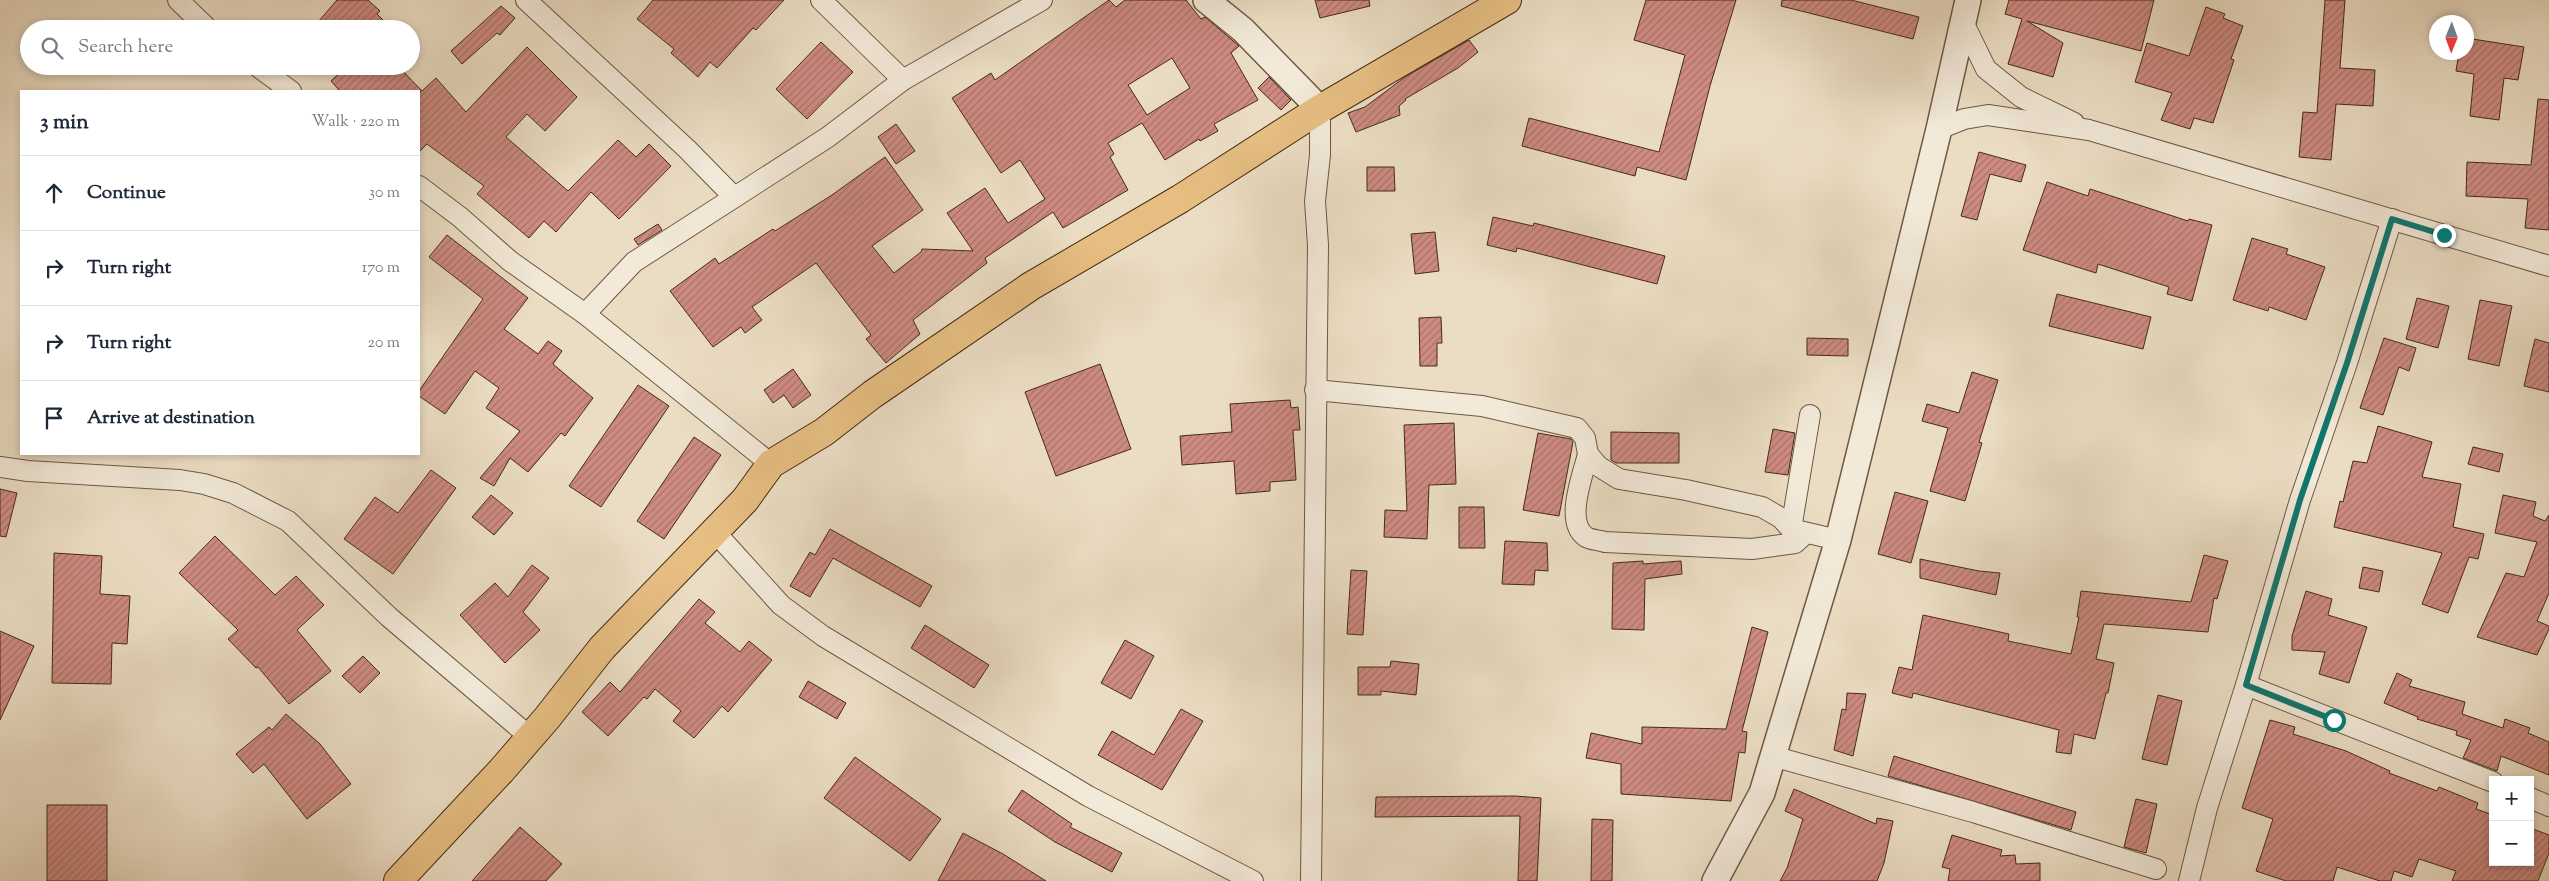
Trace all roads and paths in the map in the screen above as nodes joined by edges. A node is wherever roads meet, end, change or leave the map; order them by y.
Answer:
1 (178, 0) edge
2 (526, 0) edge
3 (822, 0) edge
4 (1042, 0) edge
5 (1206, 0) edge
6 (1507, 0) edge
7 (1965, 11) edge
8 (199, 20) edge
9 (269, 75) edge
10 (903, 80) junction
11 (290, 90) edge
12 (1320, 109) junction
13 (1939, 129) junction
14 (2089, 130) junction
15 (420, 187) edge
16 (733, 196) junction
17 (2392, 219) junction
18 (2549, 266) edge
19 (585, 314) junction
20 (1315, 390) junction
21 (1810, 415) dead end
22 (1588, 454) junction
23 (771, 464) junction
24 (0, 467) edge
25 (714, 530) junction
26 (1798, 531) junction
27 (1838, 540) junction
28 (2246, 685) junction
29 (530, 737) junction
30 (1772, 756) junction
31 (2489, 780) edge
32 (2534, 800) edge
33 (2549, 806) edge
34 (2156, 869) dead end
35 (398, 881) edge
36 (1253, 881) edge
37 (1311, 881) edge
38 (1715, 881) edge
39 (2189, 881) edge

1 - 8 street
2 - 16 street
3 - 10 street
4 - 10 street
5 - 12 street
6 - 12 main road
7 - 13 street
7 - 14 street
9 - 11 street
10 - 16 street
12 - 20 street
12 - 23 main road
13 - 14 street
13 - 27 street
14 - 17 street
15 - 19 street
16 - 19 street
17 - 18 street
17 - 28 street
19 - 23 street
20 - 22 street
20 - 37 street
21 - 26 street
22 - 26 street
22 - 26 street
23 - 25 main road
24 - 29 street
25 - 29 main road
25 - 36 street
26 - 27 street
27 - 30 street
28 - 31 street
28 - 39 street
29 - 35 main road
30 - 34 street
30 - 38 street
32 - 33 street

